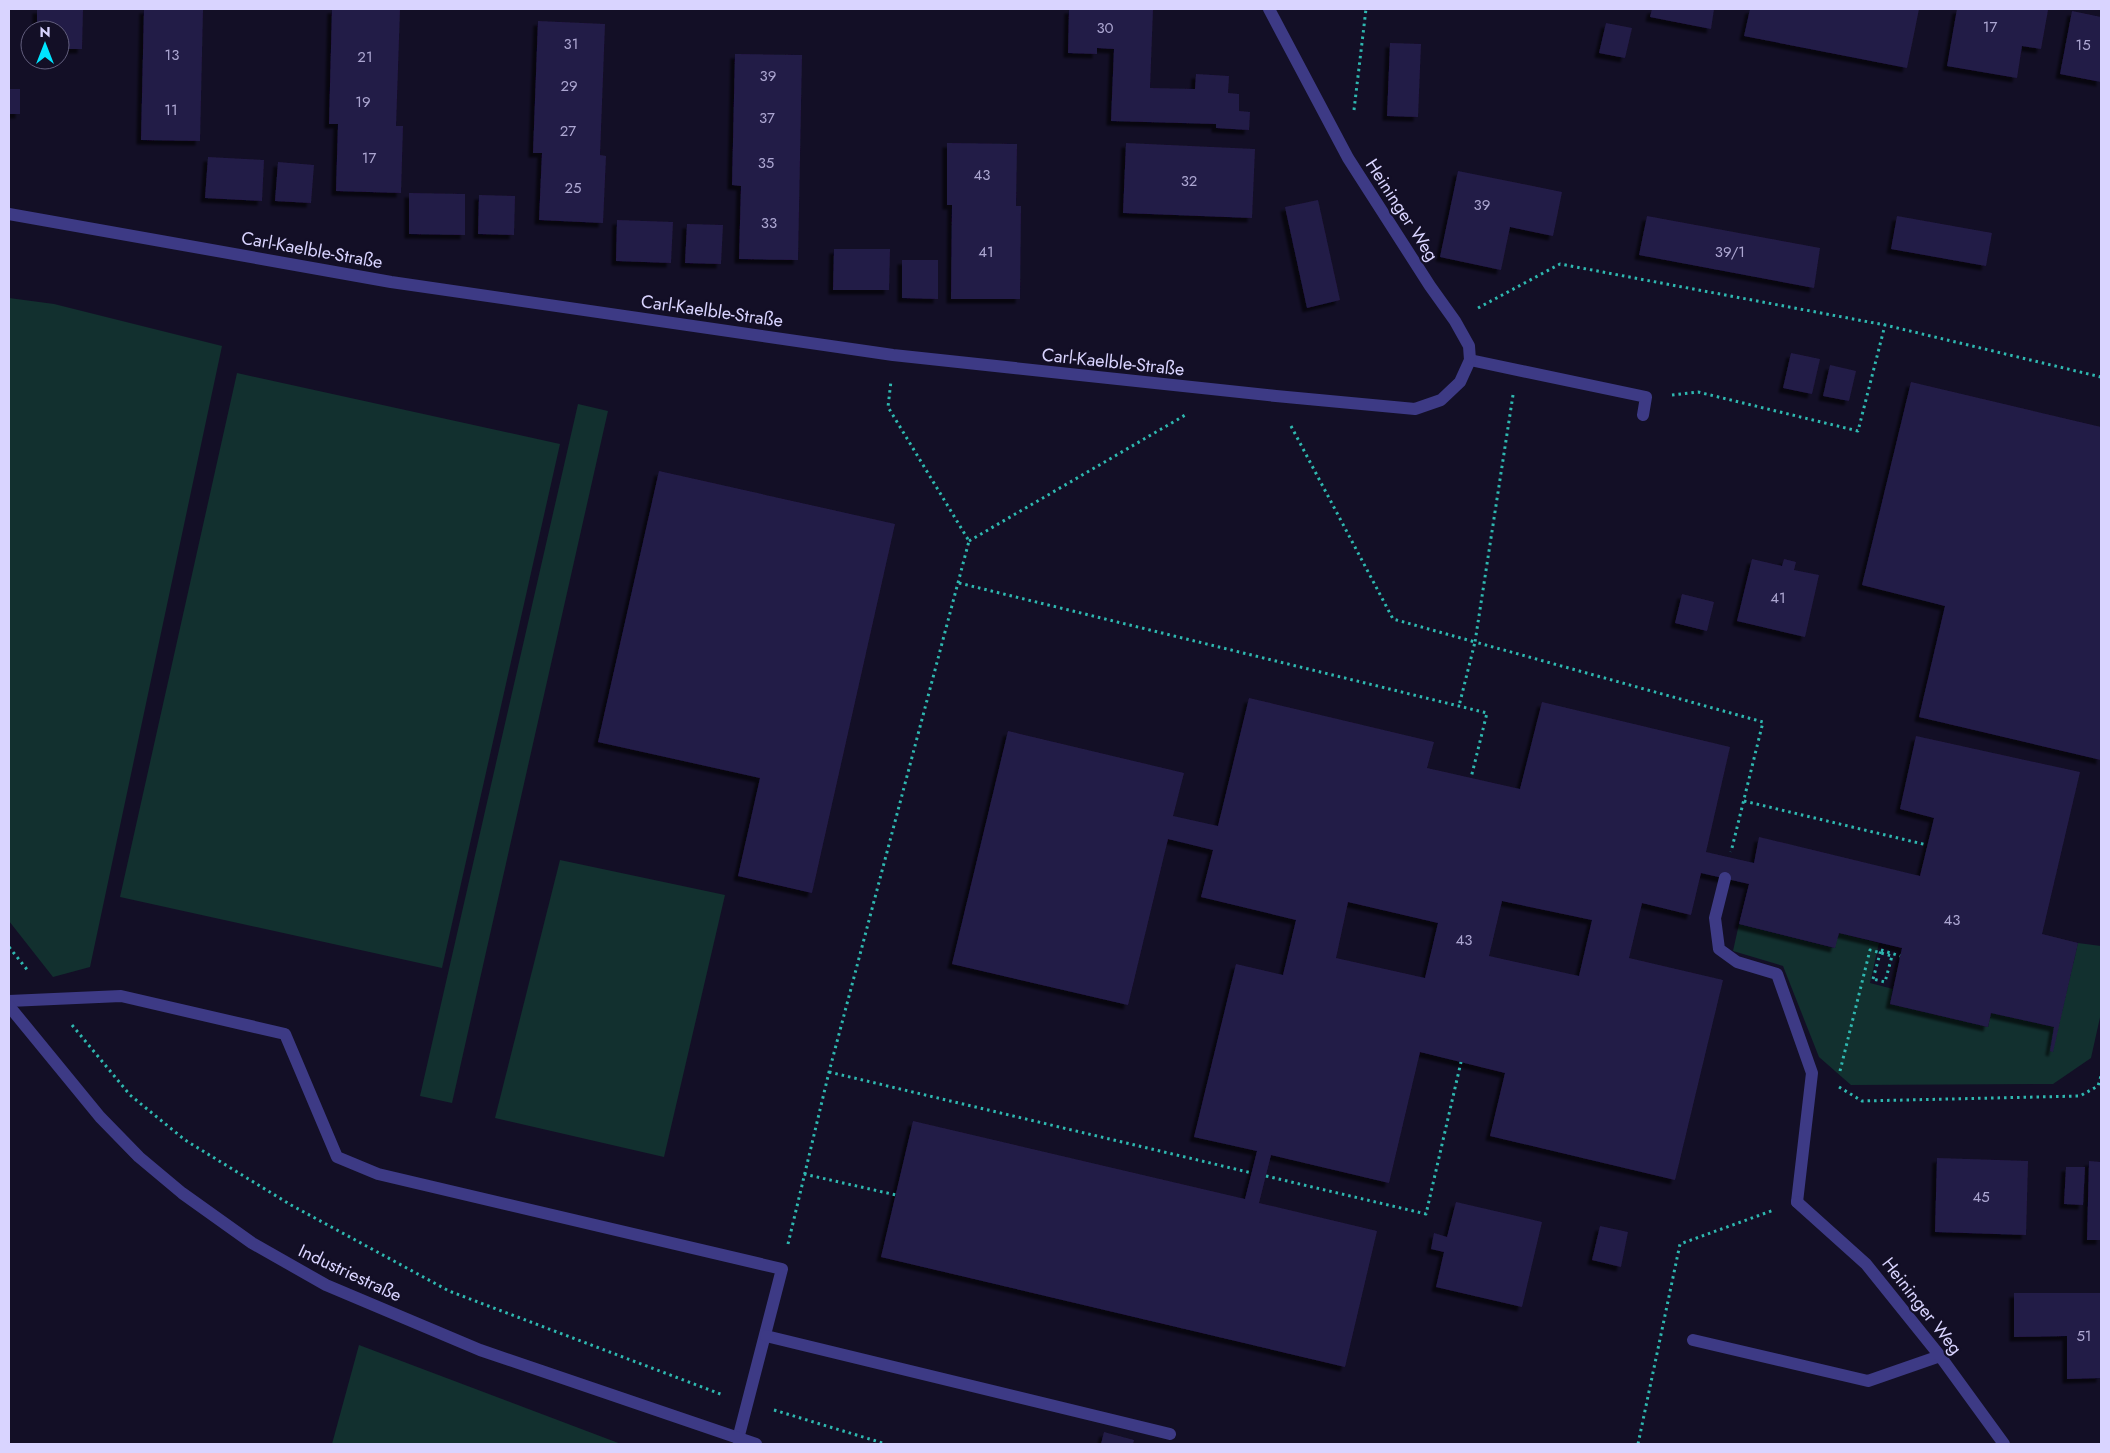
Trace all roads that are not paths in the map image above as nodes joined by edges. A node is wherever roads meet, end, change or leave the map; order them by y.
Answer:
1 (1268, 9) edge
2 (9, 214) edge
3 (1470, 360) junction
4 (1643, 414) dead end
5 (1725, 878) dead end
6 (9, 1002) edge
7 (9, 1006) edge
8 (766, 1336) junction
9 (1693, 1340) dead end
10 (1940, 1356) junction
11 (1170, 1434) dead end
12 (738, 1439) junction
13 (756, 1444) edge
14 (2004, 1444) edge

1 - 3 street, Heininger Weg
2 - 3 street, Carl-Kaelble-Straße
3 - 4 street
5 - 10 street, Heininger Weg
6 - 8 street
7 - 12 street, Industriestraße
8 - 11 street
8 - 12 street
9 - 10 street
10 - 14 street, Heininger Weg
12 - 13 street, Industriestraße

